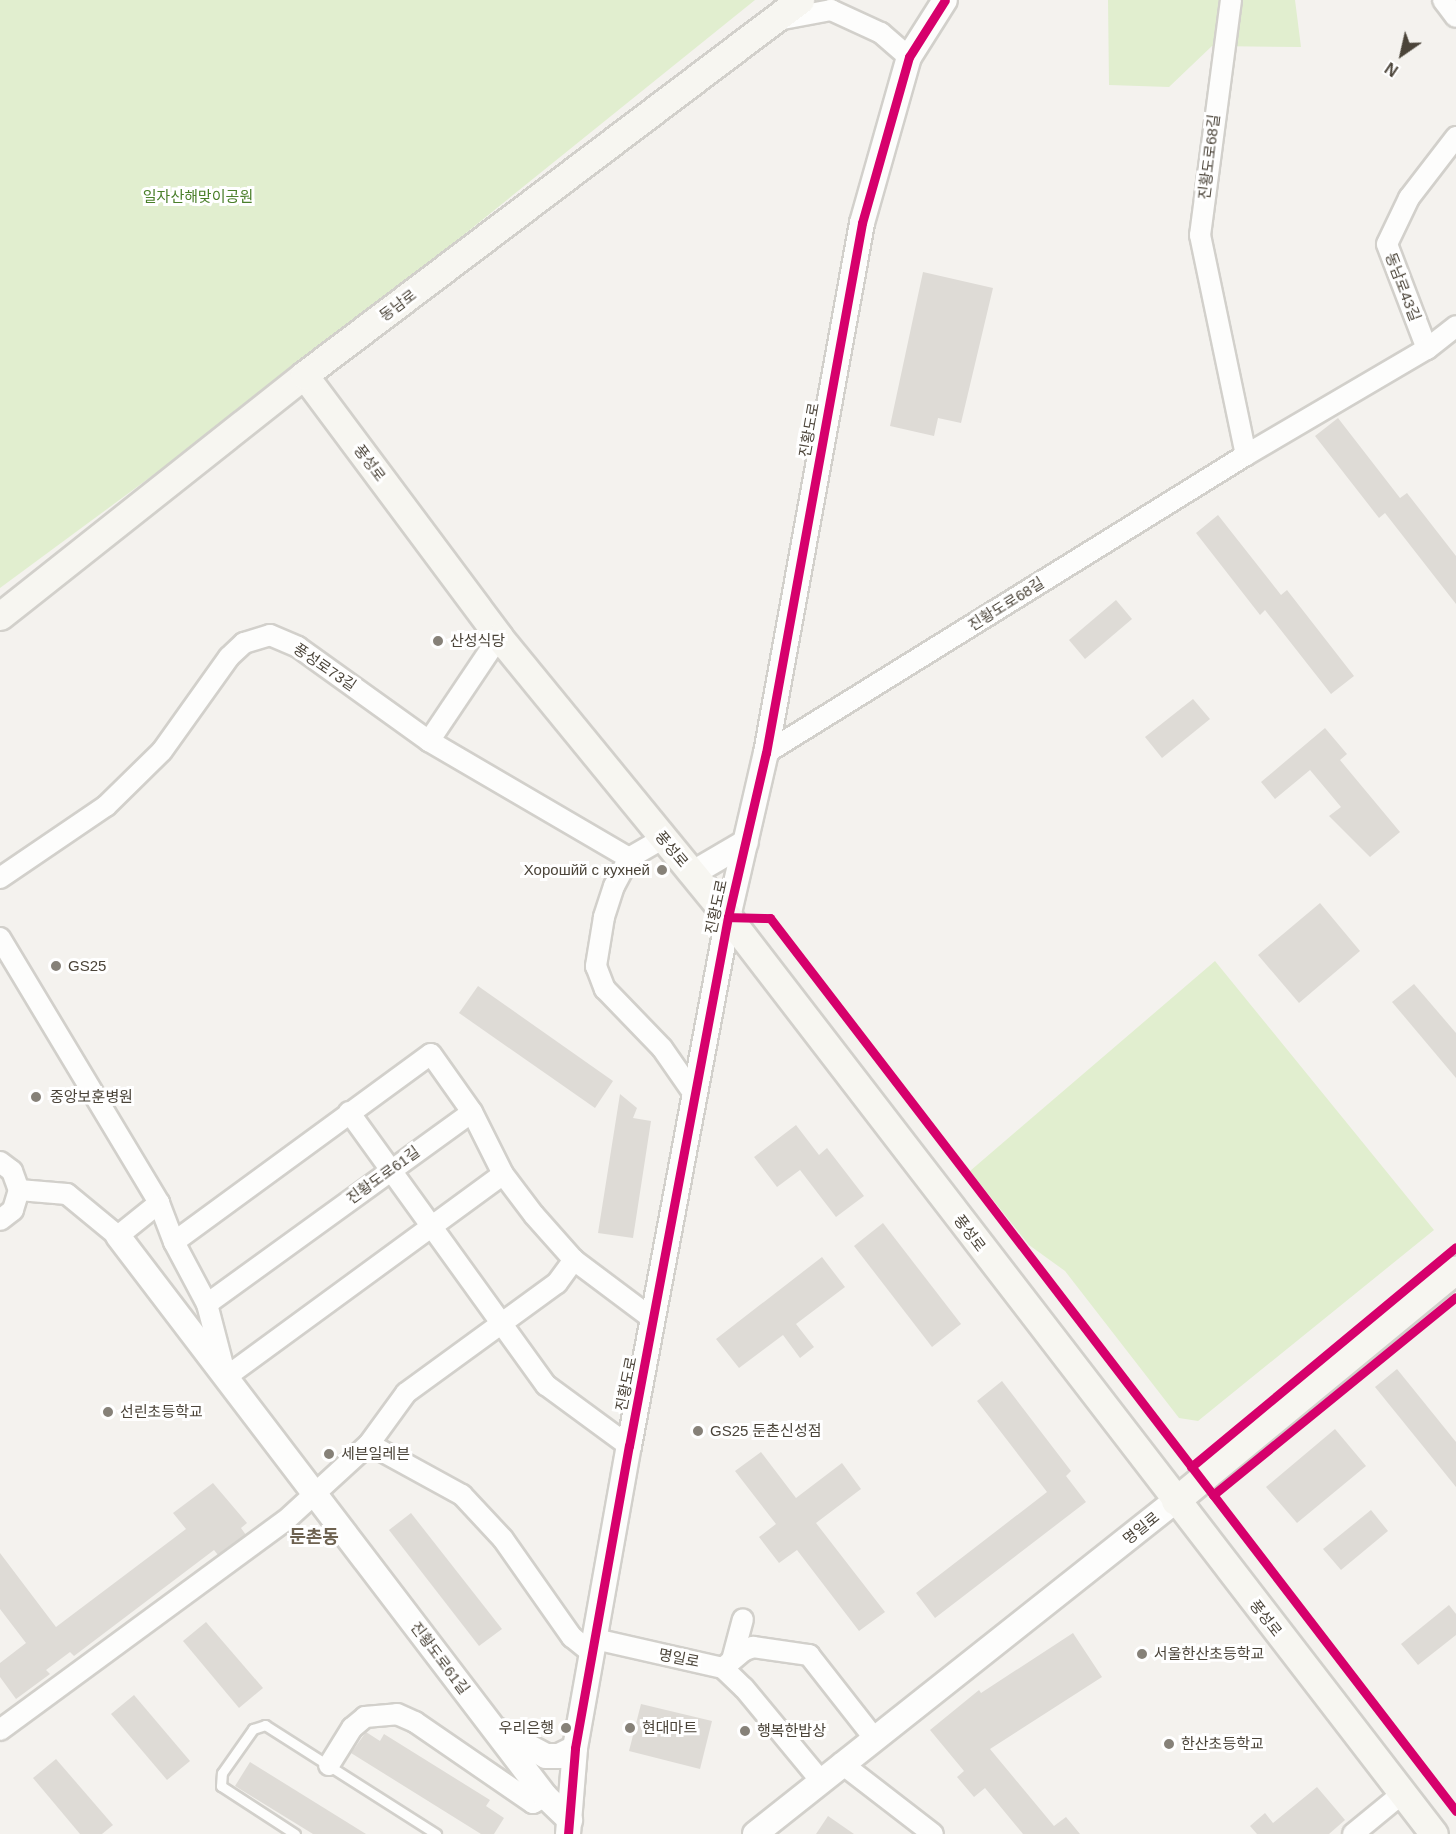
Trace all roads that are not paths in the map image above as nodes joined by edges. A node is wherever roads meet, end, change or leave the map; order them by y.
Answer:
1 (800, 0) edge
2 (945, 0) edge
3 (1231, 0) edge
4 (1443, 0) edge
5 (1456, 17) edge
6 (772, 22) junction
7 (909, 57) junction
8 (1456, 137) edge
9 (1456, 326) edge
10 (1427, 349) junction
11 (304, 375) junction
12 (1246, 455) junction
13 (0, 616) edge
14 (500, 637) junction
15 (429, 741) junction
16 (766, 753) junction
17 (663, 838) junction
18 (746, 842) junction
19 (629, 858) junction
20 (693, 873) junction
21 (0, 879) edge
22 (728, 917) junction
23 (0, 938) edge
24 (696, 1097) junction
25 (349, 1112) junction
26 (472, 1112) junction
27 (0, 1162) edge
28 (390, 1169) junction
29 (503, 1174) junction
30 (19, 1191) junction
31 (159, 1203) junction
32 (0, 1220) edge
33 (432, 1226) junction
34 (118, 1236) junction
35 (174, 1242) junction
36 (574, 1260) junction
37 (1456, 1269) edge
38 (207, 1304) junction
39 (654, 1320) junction
40 (501, 1322) junction
41 (226, 1377) junction
42 (369, 1444) junction
43 (630, 1446) junction
44 (315, 1490) junction
45 (1175, 1501) junction
46 (742, 1619) dead end
47 (594, 1647) junction
48 (728, 1664) junction
49 (491, 1727) junction
50 (0, 1730) edge
51 (874, 1738) junction
52 (575, 1748) junction
53 (841, 1763) junction
54 (328, 1765) junction
55 (820, 1779) junction
56 (1403, 1793) junction
57 (544, 1796) junction
58 (569, 1827) edge
59 (295, 1834) edge
60 (436, 1834) edge
61 (755, 1834) edge
62 (933, 1834) edge
63 (1353, 1834) edge
64 (1434, 1834) edge

1 - 6 main road, 동남로
2 - 7 street, 진황도로
3 - 12 street, 진황도로68길
4 - 5 street
6 - 7 street
6 - 11 main road, 동남로
7 - 16 street, 진황도로
8 - 10 street, 동남로43길
9 - 10 street, 진황도로68길
10 - 12 street, 진황도로68길
11 - 13 main road, 동남로
11 - 14 main road, 풍성로
12 - 16 street, 진황도로68길
14 - 15 street
14 - 17 main road, 풍성로
15 - 19 street, 풍성로73길
15 - 21 street, 풍성로73길
16 - 18 street, 진황도로
17 - 19 street
17 - 20 main road, 풍성로
18 - 20 street
18 - 22 street, 진황도로
19 - 24 street
20 - 22 main road, 풍성로
22 - 24 street, 진황도로
22 - 45 main road, 풍성로
23 - 31 street, 진황도로61길
24 - 39 street, 진황도로
25 - 26 street
25 - 28 street, 진황도로
25 - 35 street
26 - 28 street, 진황도로61길
26 - 29 street
27 - 30 street
28 - 33 street, 진황도로
28 - 38 street, 진황도로61길
29 - 33 street
29 - 36 street
30 - 32 street
30 - 34 street
31 - 34 street
31 - 35 street, 진황도로61길
33 - 40 street, 진황도로
33 - 41 street
34 - 41 street, 진황도로61길
35 - 38 street, 진황도로61길
36 - 39 street
36 - 40 street
37 - 45 main road, 명일로
38 - 41 street, 진황도로61길
39 - 43 street, 진황도로
40 - 42 street
40 - 43 street, 진황도로
41 - 44 street, 진황도로61길
42 - 44 street
42 - 47 street
43 - 47 street, 진황도로
44 - 49 street, 진황도로61길
44 - 50 street
45 - 51 street, 명일로
45 - 56 main road, 풍성로
46 - 48 street
47 - 48 street, 명일로
47 - 52 street, 진황도로
48 - 51 street
48 - 55 street
49 - 52 street
49 - 57 street, 진황도로61길
51 - 53 street, 명일로
52 - 58 street, 진황도로
53 - 55 street, 명일로
53 - 62 street
54 - 57 street
54 - 59 lane
54 - 60 lane
55 - 61 street, 명일로
56 - 63 street
56 - 64 main road, 풍성로
57 - 58 street, 진황도로61길

